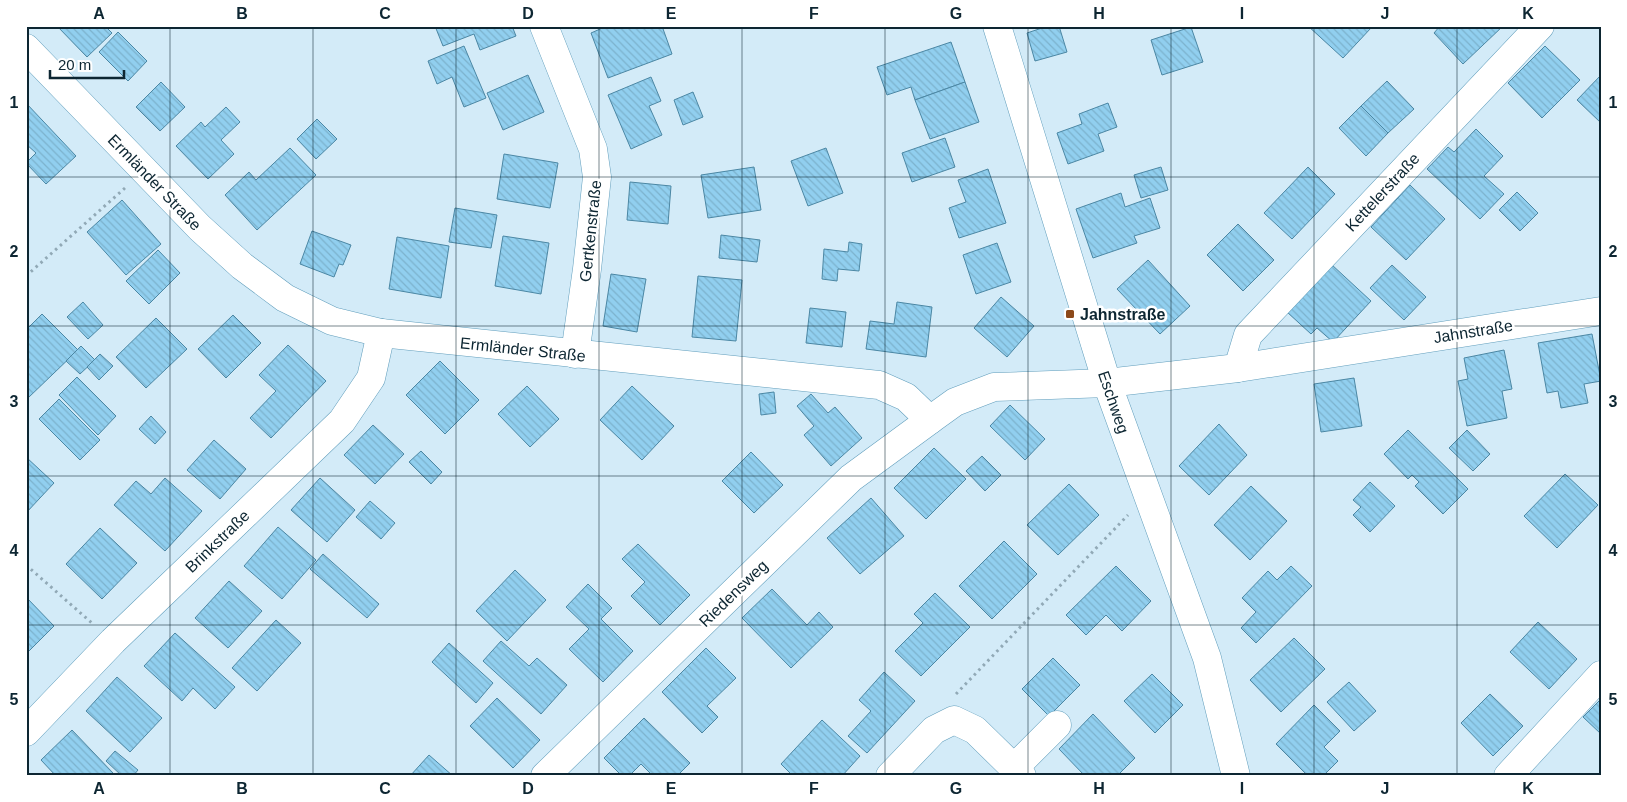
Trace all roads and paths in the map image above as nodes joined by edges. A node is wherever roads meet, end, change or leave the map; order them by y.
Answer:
1 (544, 26) edge
2 (997, 26) edge
3 (1540, 26) edge
4 (26, 48) edge
5 (144, 171) junction
6 (26, 276) edge
7 (1601, 311) edge
8 (381, 333) junction
9 (575, 354) junction
10 (1238, 368) junction
11 (1106, 382) junction
12 (930, 420) junction
13 (1148, 495) junction
14 (26, 565) edge
15 (113, 641) junction
16 (1601, 675) edge
17 (954, 720) junction
18 (1057, 725) dead end
19 (26, 732) edge
20 (1018, 772) edge
21 (545, 776) edge
22 (890, 776) edge
23 (1236, 776) edge
24 (1508, 776) edge

1 - 9 street, Gertkenstraße
2 - 11 street, Eschweg
3 - 10 street, Kettelerstraße
4 - 5 street, Ermländer Straße
5 - 6 path
5 - 8 street, Ermländer Straße
7 - 10 street, Jahnstraße
8 - 9 street, Ermländer Straße
8 - 15 street, Brinkstraße
9 - 12 street, Ermländer Straße
10 - 11 street, Jahnstraße
11 - 12 street
11 - 13 street, Eschweg
12 - 21 street, Riedensweg
13 - 17 path
13 - 23 street, Eschweg
14 - 15 path
15 - 19 street, Brinkstraße
16 - 24 street
17 - 20 street
17 - 22 street
18 - 20 street

